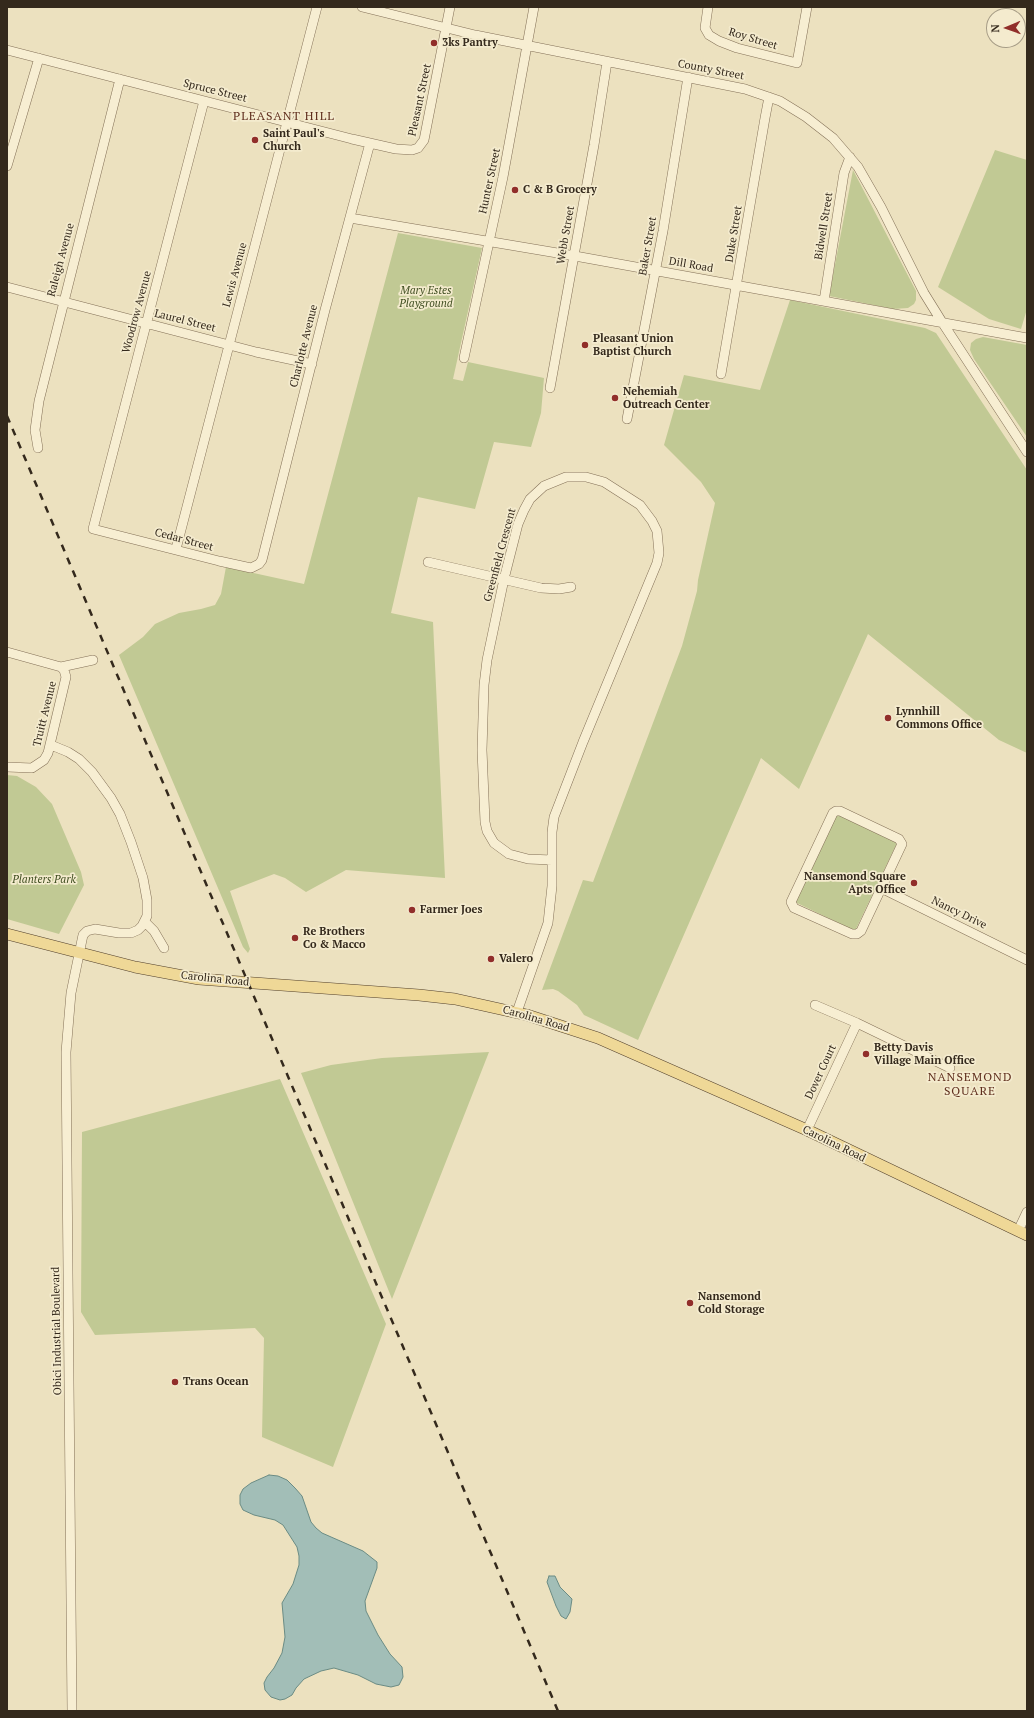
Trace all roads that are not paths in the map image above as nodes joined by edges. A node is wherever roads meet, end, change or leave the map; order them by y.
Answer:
1 (317, 7) edge
2 (362, 7) edge
3 (450, 7) edge
4 (534, 7) edge
5 (708, 7) edge
6 (807, 7) edge
7 (446, 28) junction
8 (527, 46) junction
9 (7, 50) edge
10 (39, 58) junction
11 (607, 62) junction
12 (688, 77) junction
13 (120, 80) junction
14 (769, 97) junction
15 (204, 101) junction
16 (287, 122) junction
17 (370, 143) junction
18 (418, 148) joint
19 (850, 157) junction
20 (7, 166) edge
21 (350, 218) junction
22 (489, 241) junction
23 (574, 256) junction
24 (656, 271) junction
25 (737, 285) junction
26 (7, 287) edge
27 (824, 301) junction
28 (63, 302) junction
29 (942, 322) junction
30 (146, 323) junction
31 (1027, 338) edge
32 (229, 345) junction
33 (464, 358) dead end
34 (312, 364) junction
35 (721, 374) dead end
36 (550, 388) dead end
37 (627, 419) dead end
38 (38, 448) dead end
39 (1027, 452) edge
40 (93, 529) joint
41 (176, 550) junction
42 (263, 555) joint
43 (428, 562) dead end
44 (504, 579) junction
45 (571, 587) dead end
46 (7, 652) edge
47 (93, 660) dead end
48 (61, 667) junction
49 (51, 745) junction
50 (11, 767) edge
51 (552, 860) junction
52 (881, 888) junction
53 (145, 922) junction
54 (7, 934) edge
55 (164, 948) dead end
56 (79, 953) junction
57 (1027, 960) edge
58 (815, 1005) dead end
59 (517, 1012) junction
60 (857, 1023) junction
61 (950, 1068) dead end
62 (807, 1130) junction
63 (1027, 1212) edge
64 (1023, 1233) edge
65 (72, 1711) edge

1 - 16 street, Lewis Avenue
2 - 7 street, County Street
3 - 7 street, Pleasant Street
4 - 8 street, Hunter Street
5 - 6 street, Roy Street
7 - 8 street, County Street
7 - 18 street, Pleasant Street
8 - 11 street, County Street
8 - 22 street, Hunter Street
9 - 10 street, Spruce Street
10 - 13 street, Spruce Street
10 - 20 street
11 - 12 street, County Street
11 - 23 street, Webb Street
12 - 14 street, County Street
12 - 24 street, Baker Street
13 - 15 street, Spruce Street
13 - 28 street, Raleigh Avenue
14 - 19 street, County Street
14 - 25 street, Duke Street
15 - 16 street, Spruce Street
15 - 30 street, Woodrow Avenue
16 - 17 street, Spruce Street
16 - 32 street, Lewis Avenue
17 - 18 street, Spruce Street
17 - 21 street, Charlotte Avenue
19 - 27 street, Bidwell Street
19 - 29 street, County Street
21 - 22 street, Dill Road
21 - 34 street, Charlotte Avenue
22 - 23 street, Dill Road
22 - 33 street, Hunter Street
23 - 24 street, Dill Road
23 - 36 street, Webb Street
24 - 25 street, Dill Road
24 - 37 street, Baker Street
25 - 27 street, Dill Road
25 - 35 street, Duke Street
26 - 28 street, Laurel Street
27 - 29 street, Dill Road
28 - 30 street, Laurel Street
28 - 38 street, Raleigh Avenue
29 - 31 street, Dill Road
29 - 39 street, County Street
30 - 32 street, Laurel Street
30 - 40 street, Woodrow Avenue
32 - 34 street, Laurel Street
32 - 41 street, Lewis Avenue
34 - 42 street, Charlotte Avenue
40 - 41 street, Cedar Street
41 - 42 street, Cedar Street
43 - 44 street
44 - 45 street
44 - 51 street, Greenfield Crescent
44 - 51 street, Greenfield Crescent
46 - 48 street
47 - 48 street
48 - 49 street, Truitt Avenue
49 - 50 street, Truitt Avenue
49 - 53 street
51 - 59 street, Greenfield Crescent
52 - 52 street
52 - 57 street, Nancy Drive
53 - 55 street
53 - 56 street, Obici Industrial Boulevard
54 - 56 main road, Carolina Road
56 - 59 main road, Carolina Road
56 - 65 street, Obici Industrial Boulevard
58 - 60 street
59 - 62 main road, Carolina Road
60 - 61 street
60 - 62 street, Dover Court
62 - 64 main road, Carolina Road
63 - 64 street

